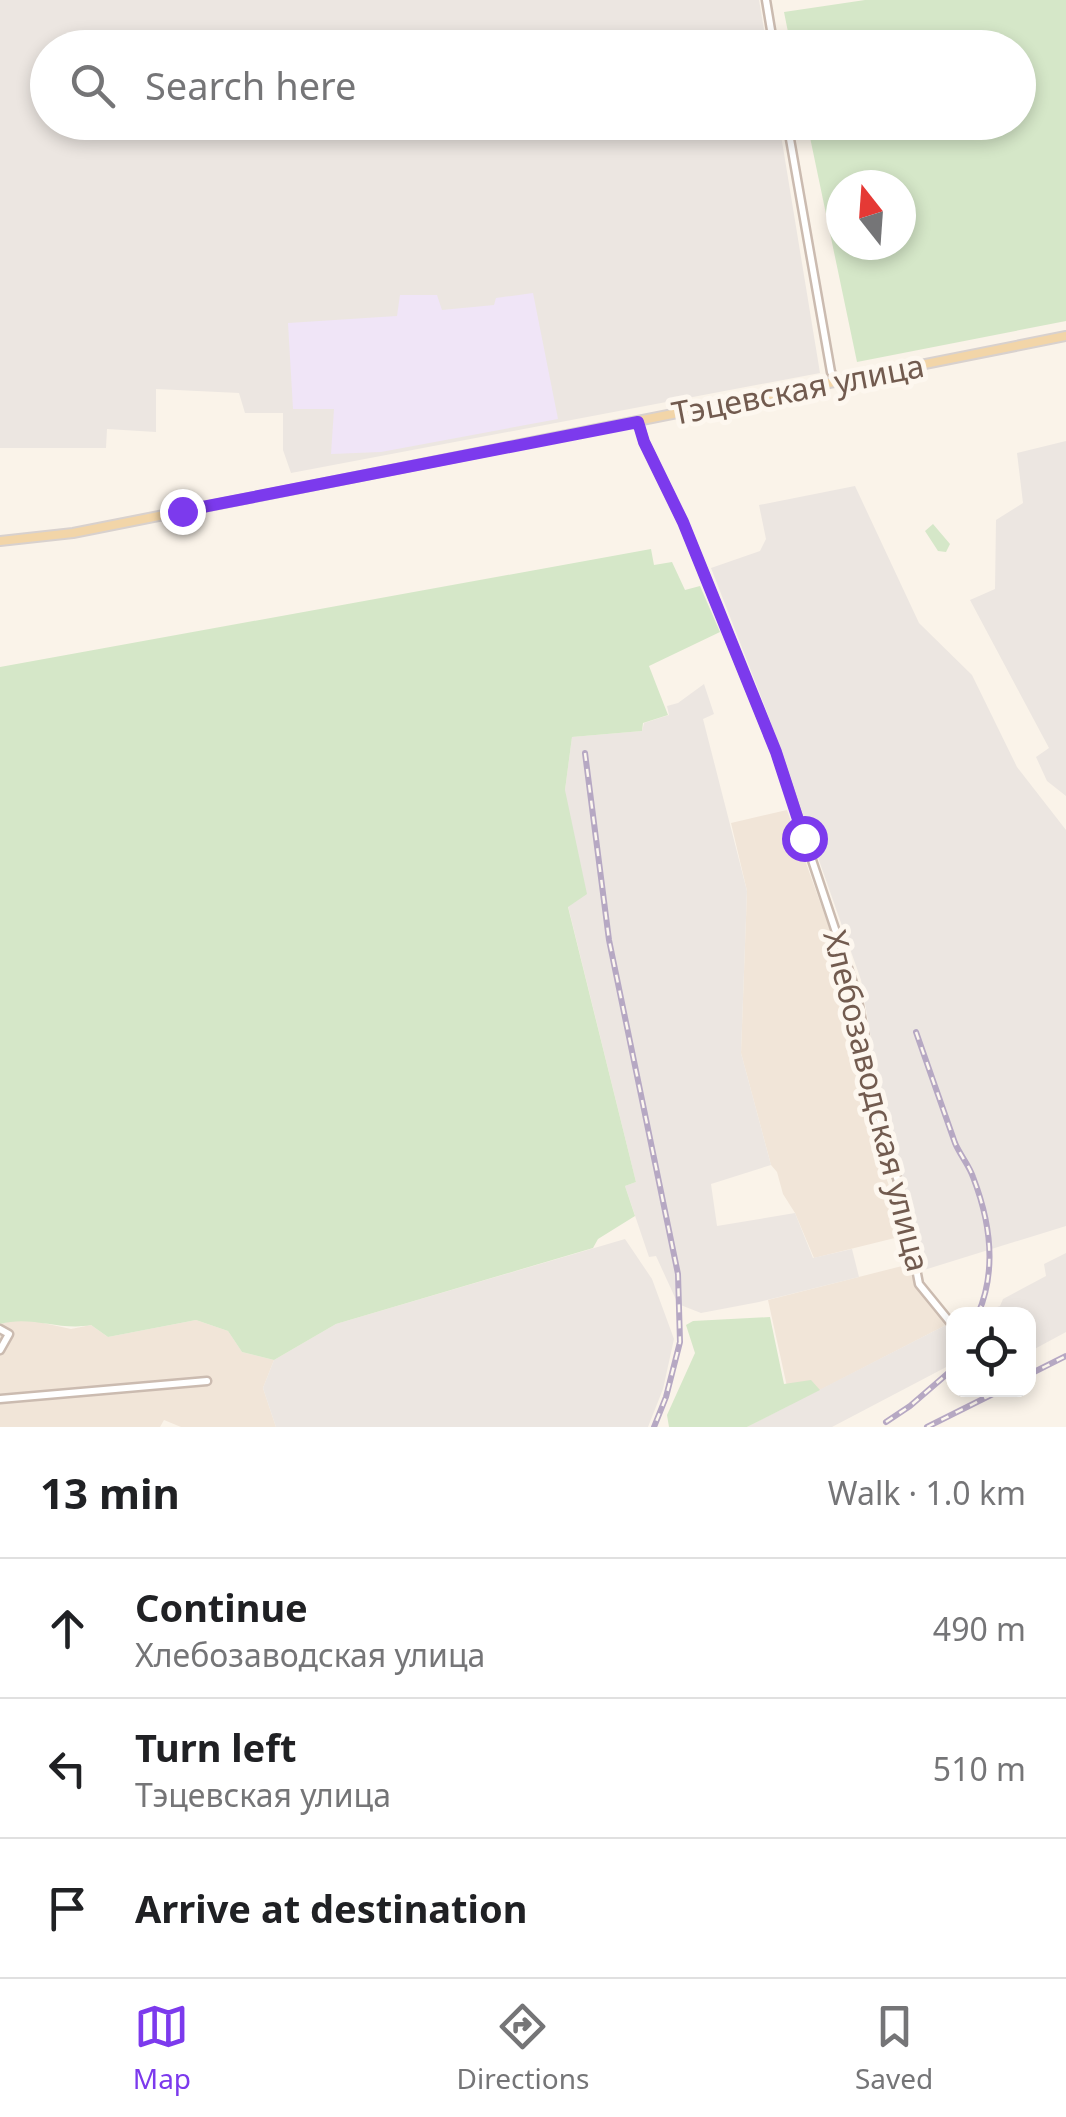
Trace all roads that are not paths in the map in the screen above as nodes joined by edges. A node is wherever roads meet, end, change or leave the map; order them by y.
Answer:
1 (766, 0) edge
2 (771, 30) edge
3 (791, 140) edge
4 (1066, 336) edge
5 (838, 381) junction
6 (638, 422) junction
7 (0, 541) edge
8 (946, 1316) edge
9 (0, 1329) edge
10 (0, 1350) edge
11 (207, 1382) dead end
12 (0, 1399) edge

1 - 2 street
3 - 5 street
4 - 5 main road, Тэцевская улица
5 - 6 main road, Тэцевская улица
6 - 7 main road, Тэцевская улица
6 - 8 street, Хлебозаводская улица
9 - 10 street
11 - 12 street

